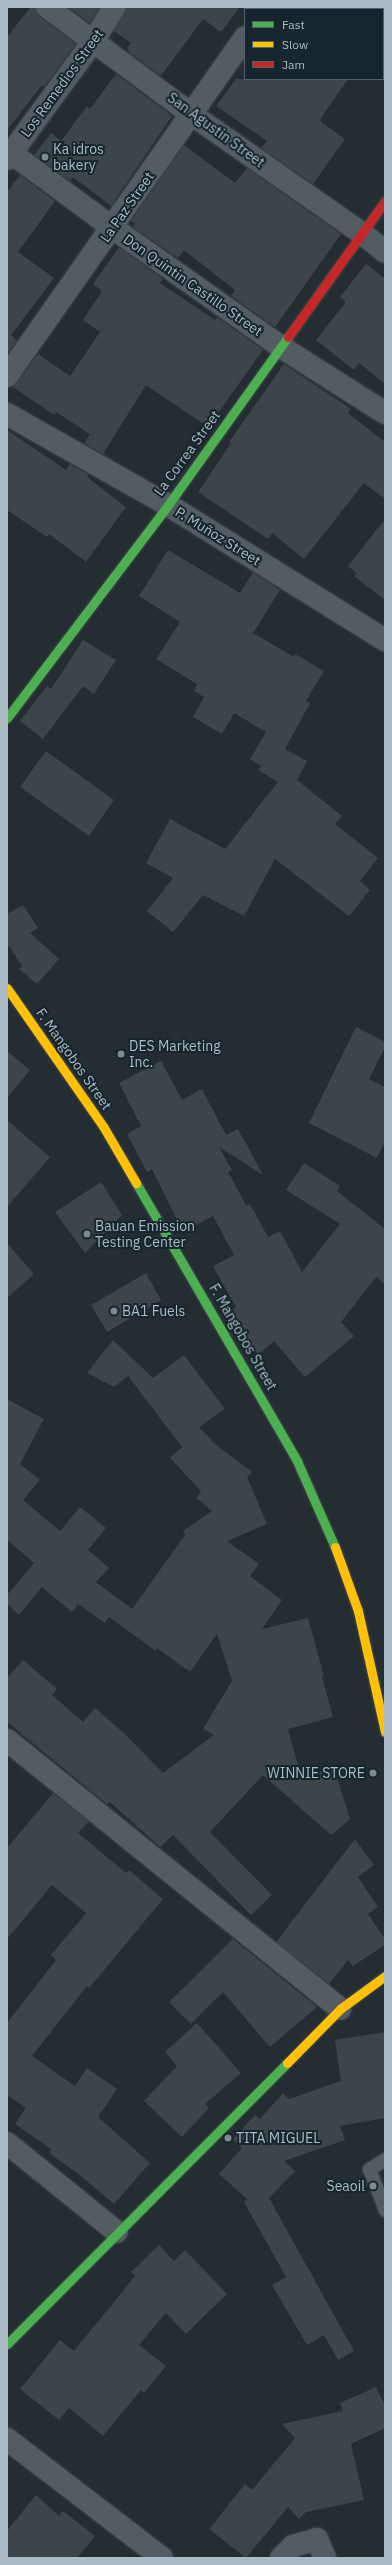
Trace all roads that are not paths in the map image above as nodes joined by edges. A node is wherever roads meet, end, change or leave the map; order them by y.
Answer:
1 (47, 7) edge
2 (115, 7) edge
3 (244, 38) edge
4 (94, 40) junction
5 (191, 114) junction
6 (8, 154) edge
7 (385, 201) edge
8 (113, 228) junction
9 (363, 234) junction
10 (385, 252) edge
11 (281, 347) junction
12 (7, 376) edge
13 (385, 413) edge
14 (7, 414) edge
15 (168, 505) junction
16 (385, 640) edge
17 (7, 718) edge
18 (7, 988) edge
19 (385, 1732) edge
20 (7, 1740) edge
21 (385, 1976) edge
22 (340, 2009) junction
23 (7, 2143) edge
24 (385, 2159) edge
25 (385, 2210) edge
26 (117, 2232) junction
27 (7, 2344) edge
28 (7, 2439) edge
29 (162, 2558) edge
30 (281, 2558) edge
31 (325, 2558) edge

1 - 4 street, San Agustin Street
2 - 4 street, Los Remedios Street
3 - 5 street, La Paz Street
4 - 5 street, San Agustin Street
4 - 6 street, Los Remedios Street
5 - 8 street, La Paz Street
5 - 9 street, San Agustin Street
6 - 8 street, Don Quintin Castillo Street
7 - 9 street, La Correa Street
8 - 11 street, Don Quintin Castillo Street
8 - 12 street, La Paz Street
9 - 10 street, San Agustin Street
9 - 11 street, La Correa Street
11 - 13 street, Don Quintin Castillo Street
11 - 15 street, La Correa Street
14 - 15 street, P. Muñoz Street
15 - 16 street, P. Muñoz Street
15 - 17 street, La Correa Street
18 - 19 street, F. Mangobos Street
20 - 22 street
21 - 22 street
22 - 26 street
23 - 26 street
24 - 25 lane
26 - 27 street
28 - 29 street
30 - 31 street

